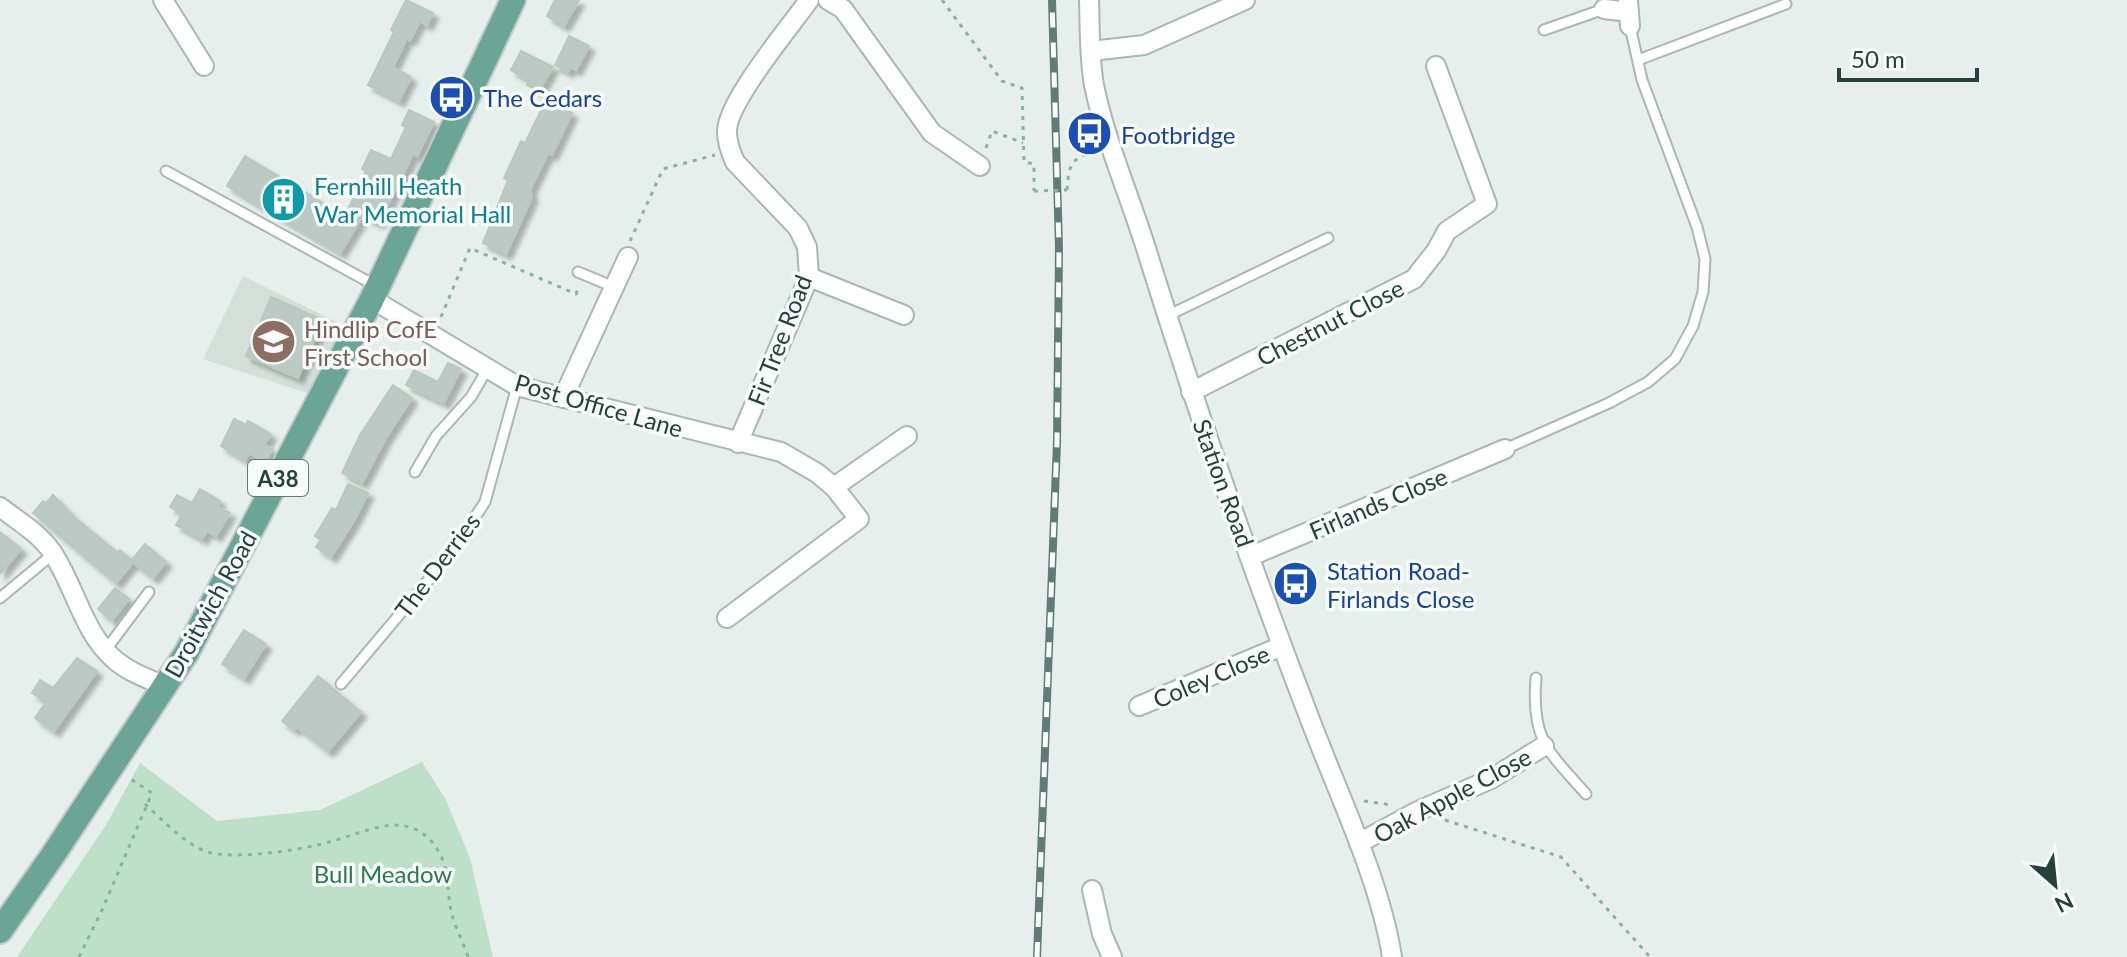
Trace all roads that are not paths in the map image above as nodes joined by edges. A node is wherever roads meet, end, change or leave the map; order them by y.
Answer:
1 (163, 0) edge
2 (513, 0) edge
3 (809, 0) edge
4 (828, 0) edge
5 (1089, 0) edge
6 (1245, 0) edge
7 (1786, 4) dead end
8 (1604, 9) joint
9 (1629, 13) edge
10 (1544, 30) dead end
11 (1091, 51) junction
12 (1638, 60) junction
13 (204, 66) dead end
14 (1436, 66) dead end
15 (980, 166) road end
16 (166, 171) dead end
17 (1328, 238) dead end
18 (628, 257) road end
19 (581, 274) road end
20 (809, 277) junction
21 (614, 287) junction
22 (375, 293) junction
23 (904, 315) dead end
24 (1167, 316) junction
25 (488, 368) junction
26 (517, 386) junction
27 (1191, 392) junction
28 (563, 398) junction
29 (907, 436) dead end
30 (738, 443) junction
31 (1505, 449) joint
32 (415, 472) dead end
33 (834, 487) junction
34 (0, 507) edge
35 (53, 554) junction
36 (1251, 556) junction
37 (149, 592) dead end
38 (0, 598) edge
39 (727, 618) dead end
40 (1282, 646) junction
41 (105, 651) junction
42 (1536, 678) dead end
43 (341, 684) dead end
44 (165, 686) junction
45 (1139, 706) dead end
46 (1544, 746) junction
47 (1586, 794) dead end
48 (1359, 843) junction
49 (1092, 890) dead end
50 (0, 931) edge
51 (1112, 957) edge
52 (1392, 957) edge

1 - 13 street
2 - 22 main road, Droitwich Road / A38
3 - 20 street, Fir Tree Road
4 - 15 street
5 - 11 street, Station Road
6 - 11 street
7 - 12 lane
8 - 9 street
8 - 10 lane
9 - 12 lane
11 - 24 street, Station Road
12 - 31 lane
14 - 27 street, Chestnut Close
16 - 22 lane
17 - 24 lane
18 - 21 street
19 - 21 lane
20 - 23 street
20 - 30 street, Fir Tree Road
21 - 28 street
22 - 25 street, Post Office Lane
22 - 44 main road, Droitwich Road / A38
24 - 27 street, Station Road
25 - 26 street, Post Office Lane
25 - 32 lane
26 - 28 street, Post Office Lane
26 - 43 lane, The Derries
27 - 36 street, Station Road
28 - 30 street, Post Office Lane
29 - 33 street
30 - 33 street, Post Office Lane
31 - 36 street, Firlands Close
33 - 39 street, Post Office Lane
34 - 35 street
35 - 38 lane
35 - 41 street
36 - 40 street, Station Road
37 - 41 lane
40 - 45 street, Coley Close
40 - 48 street, Station Road
41 - 44 street
42 - 46 lane
44 - 50 main road, Droitwich Road / A38
46 - 47 lane
46 - 48 street, Oak Apple Close
48 - 52 street, Station Road
49 - 51 street

